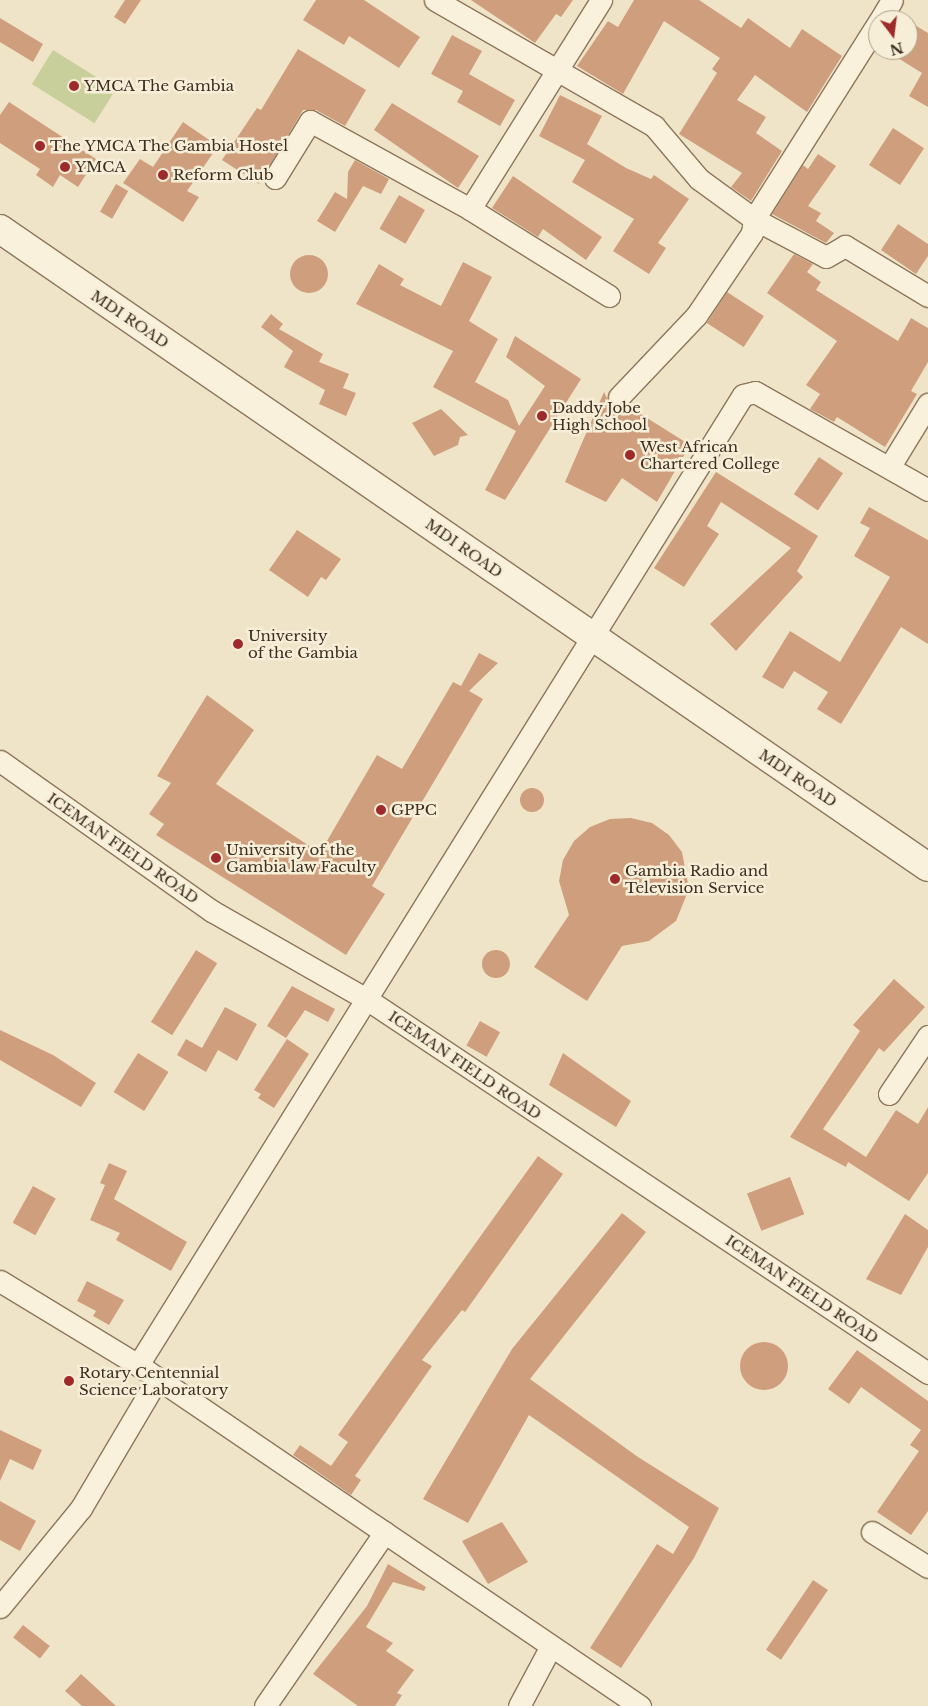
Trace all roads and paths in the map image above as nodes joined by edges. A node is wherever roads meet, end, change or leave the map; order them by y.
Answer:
1 (435, 0) edge
2 (602, 0) edge
3 (868, 38) edge
4 (556, 69) junction
5 (275, 178) dead end
6 (470, 210) junction
7 (754, 219) junction
8 (0, 230) edge
9 (609, 296) dead end
10 (928, 296) edge
11 (619, 397) dead end
12 (928, 404) edge
13 (890, 466) junction
14 (928, 490) edge
15 (589, 635) junction
16 (0, 761) edge
17 (928, 867) edge
18 (368, 1000) junction
19 (928, 1036) edge
20 (889, 1094) dead end
21 (0, 1281) edge
22 (138, 1365) junction
23 (928, 1373) edge
24 (158, 1378) junction
25 (385, 1532) junction
26 (872, 1532) dead end
27 (928, 1567) edge
28 (0, 1608) edge
29 (551, 1646) junction
30 (265, 1706) edge
31 (519, 1706) edge
32 (640, 1706) edge

1 - 4 street
2 - 4 street
3 - 7 street
4 - 6 street
4 - 7 street
5 - 6 street
6 - 9 street
7 - 10 street
7 - 11 street
8 - 15 street, MDI ROAD
12 - 13 street
13 - 14 street
13 - 15 street
15 - 17 street, MDI ROAD
15 - 18 street
16 - 18 street, ICEMAN FIELD ROAD
18 - 22 street
18 - 23 street, ICEMAN FIELD ROAD
19 - 20 street
21 - 22 street
22 - 24 street
24 - 25 street
24 - 28 street
25 - 29 street
25 - 30 street
26 - 27 street
29 - 31 street
29 - 32 street

